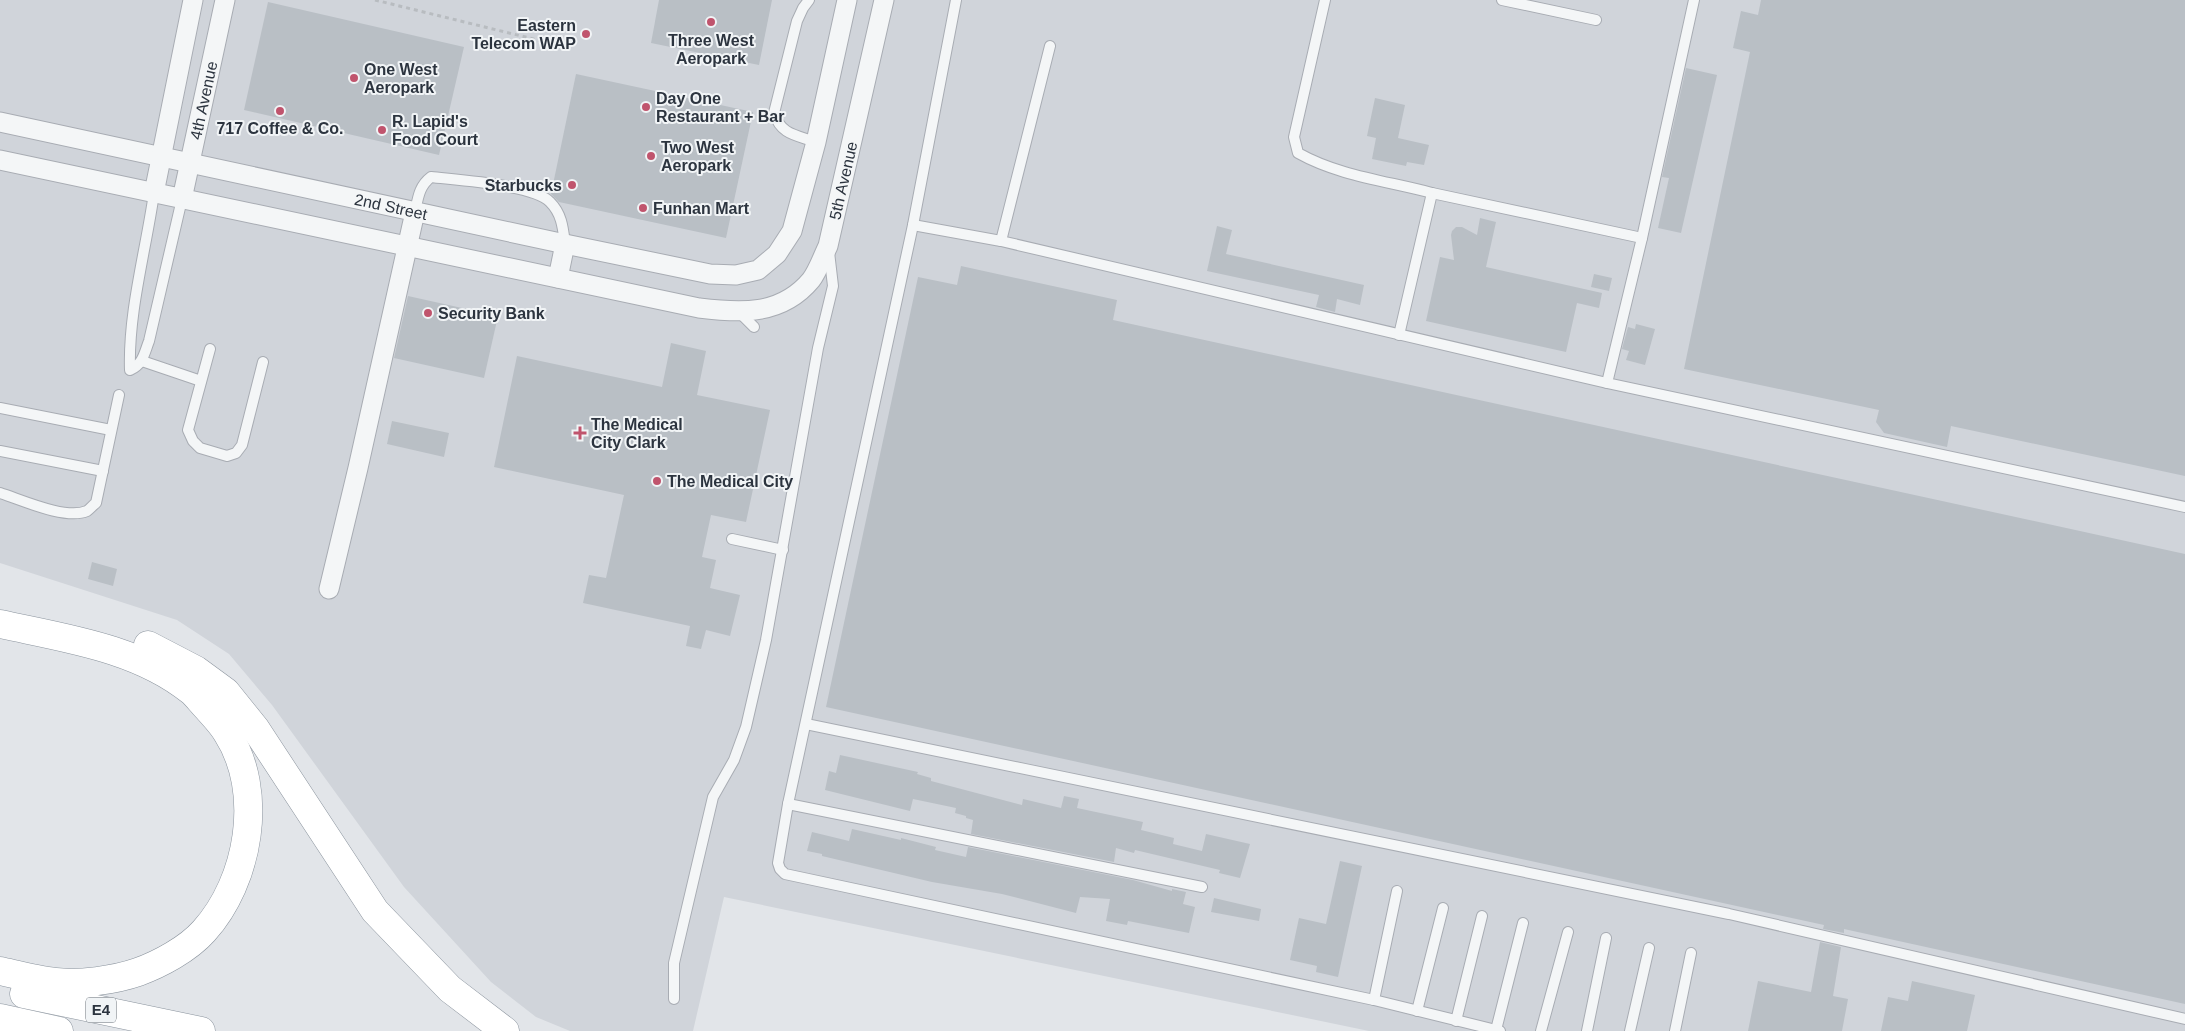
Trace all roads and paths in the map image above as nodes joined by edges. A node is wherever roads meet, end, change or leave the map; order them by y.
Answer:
1 (193, 0) edge
2 (225, 0) edge
3 (375, 0) edge
4 (809, 0) edge
5 (847, 0) edge
6 (884, 0) edge
7 (956, 0) edge
8 (1325, 0) edge
9 (1502, 0) edge
10 (1694, 0) edge
11 (1596, 20) dead end
12 (1050, 46) dead end
13 (566, 47) dead end
14 (0, 122) edge
15 (816, 142) junction
16 (161, 158) junction
17 (0, 160) edge
18 (189, 164) junction
19 (154, 193) junction
20 (1432, 193) junction
21 (182, 199) junction
22 (415, 212) junction
23 (913, 225) junction
24 (1642, 238) junction
25 (1001, 241) junction
26 (565, 244) junction
27 (828, 246) junction
28 (408, 247) junction
29 (558, 278) junction
30 (740, 312) junction
31 (754, 327) dead end
32 (1398, 335) junction
33 (149, 341) junction
34 (132, 342) junction
35 (210, 349) dead end
36 (142, 361) junction
37 (263, 362) dead end
38 (201, 381) junction
39 (1607, 383) junction
40 (119, 395) dead end
41 (0, 408) edge
42 (111, 430) junction
43 (0, 451) edge
44 (103, 471) junction
45 (0, 492) edge
46 (2185, 507) edge
47 (732, 539) dead end
48 (783, 550) junction
49 (329, 589) dead end
50 (0, 607) edge
51 (0, 624) edge
52 (806, 724) junction
53 (788, 804) junction
54 (1202, 887) dead end
55 (1397, 891) dead end
56 (1443, 908) dead end
57 (1482, 916) dead end
58 (1523, 923) dead end
59 (1568, 932) dead end
60 (1606, 938) dead end
61 (1649, 948) dead end
62 (1691, 953) dead end
63 (0, 971) edge
64 (0, 989) edge
65 (674, 999) dead end
66 (1374, 1000) junction
67 (1417, 1011) junction
68 (0, 1018) edge
69 (2185, 1019) edge
70 (1456, 1021) junction
71 (59, 1031) edge
72 (201, 1031) edge
73 (504, 1031) edge
74 (1498, 1031) edge
75 (1541, 1031) edge
76 (1587, 1031) edge
77 (1630, 1031) edge
78 (1675, 1031) edge

1 - 16 street, 4th Avenue
2 - 18 street, 4th Avenue
3 - 13 path
4 - 15 lane
5 - 15 street
6 - 27 street, 5th Avenue
7 - 23 lane
8 - 20 lane
9 - 11 lane
10 - 24 lane
12 - 25 lane
14 - 16 street, 2nd Street
15 - 26 street, 2nd Street
16 - 18 street, 2nd Street
16 - 19 street, 4th Avenue
17 - 19 street
18 - 21 street, 4th Avenue
18 - 22 street, 2nd Street
19 - 21 street
19 - 34 lane
20 - 24 lane
20 - 32 lane
21 - 28 street
21 - 33 lane
22 - 26 street, 2nd Street
22 - 26 lane
22 - 28 street
23 - 25 lane
23 - 52 lane
24 - 39 lane
25 - 32 lane
26 - 29 street
27 - 30 street, 5th Avenue
27 - 48 lane
28 - 29 street
28 - 49 street
29 - 30 street
30 - 31 lane
32 - 39 lane
33 - 34 lane
33 - 36 lane
34 - 36 lane
35 - 38 lane
36 - 38 lane
37 - 38 lane
39 - 46 lane
40 - 42 lane
41 - 42 lane
42 - 44 lane
43 - 44 lane
44 - 45 lane
47 - 48 lane
48 - 65 lane
50 - 73 highway
51 - 63 highway
52 - 53 lane
52 - 69 lane
53 - 54 lane
53 - 66 lane
55 - 66 lane
56 - 67 lane
57 - 70 lane
58 - 74 lane
59 - 75 lane
60 - 76 lane
61 - 77 lane
62 - 78 lane
64 - 72 highway, E4
66 - 67 lane
67 - 70 lane
68 - 71 highway
70 - 74 lane

